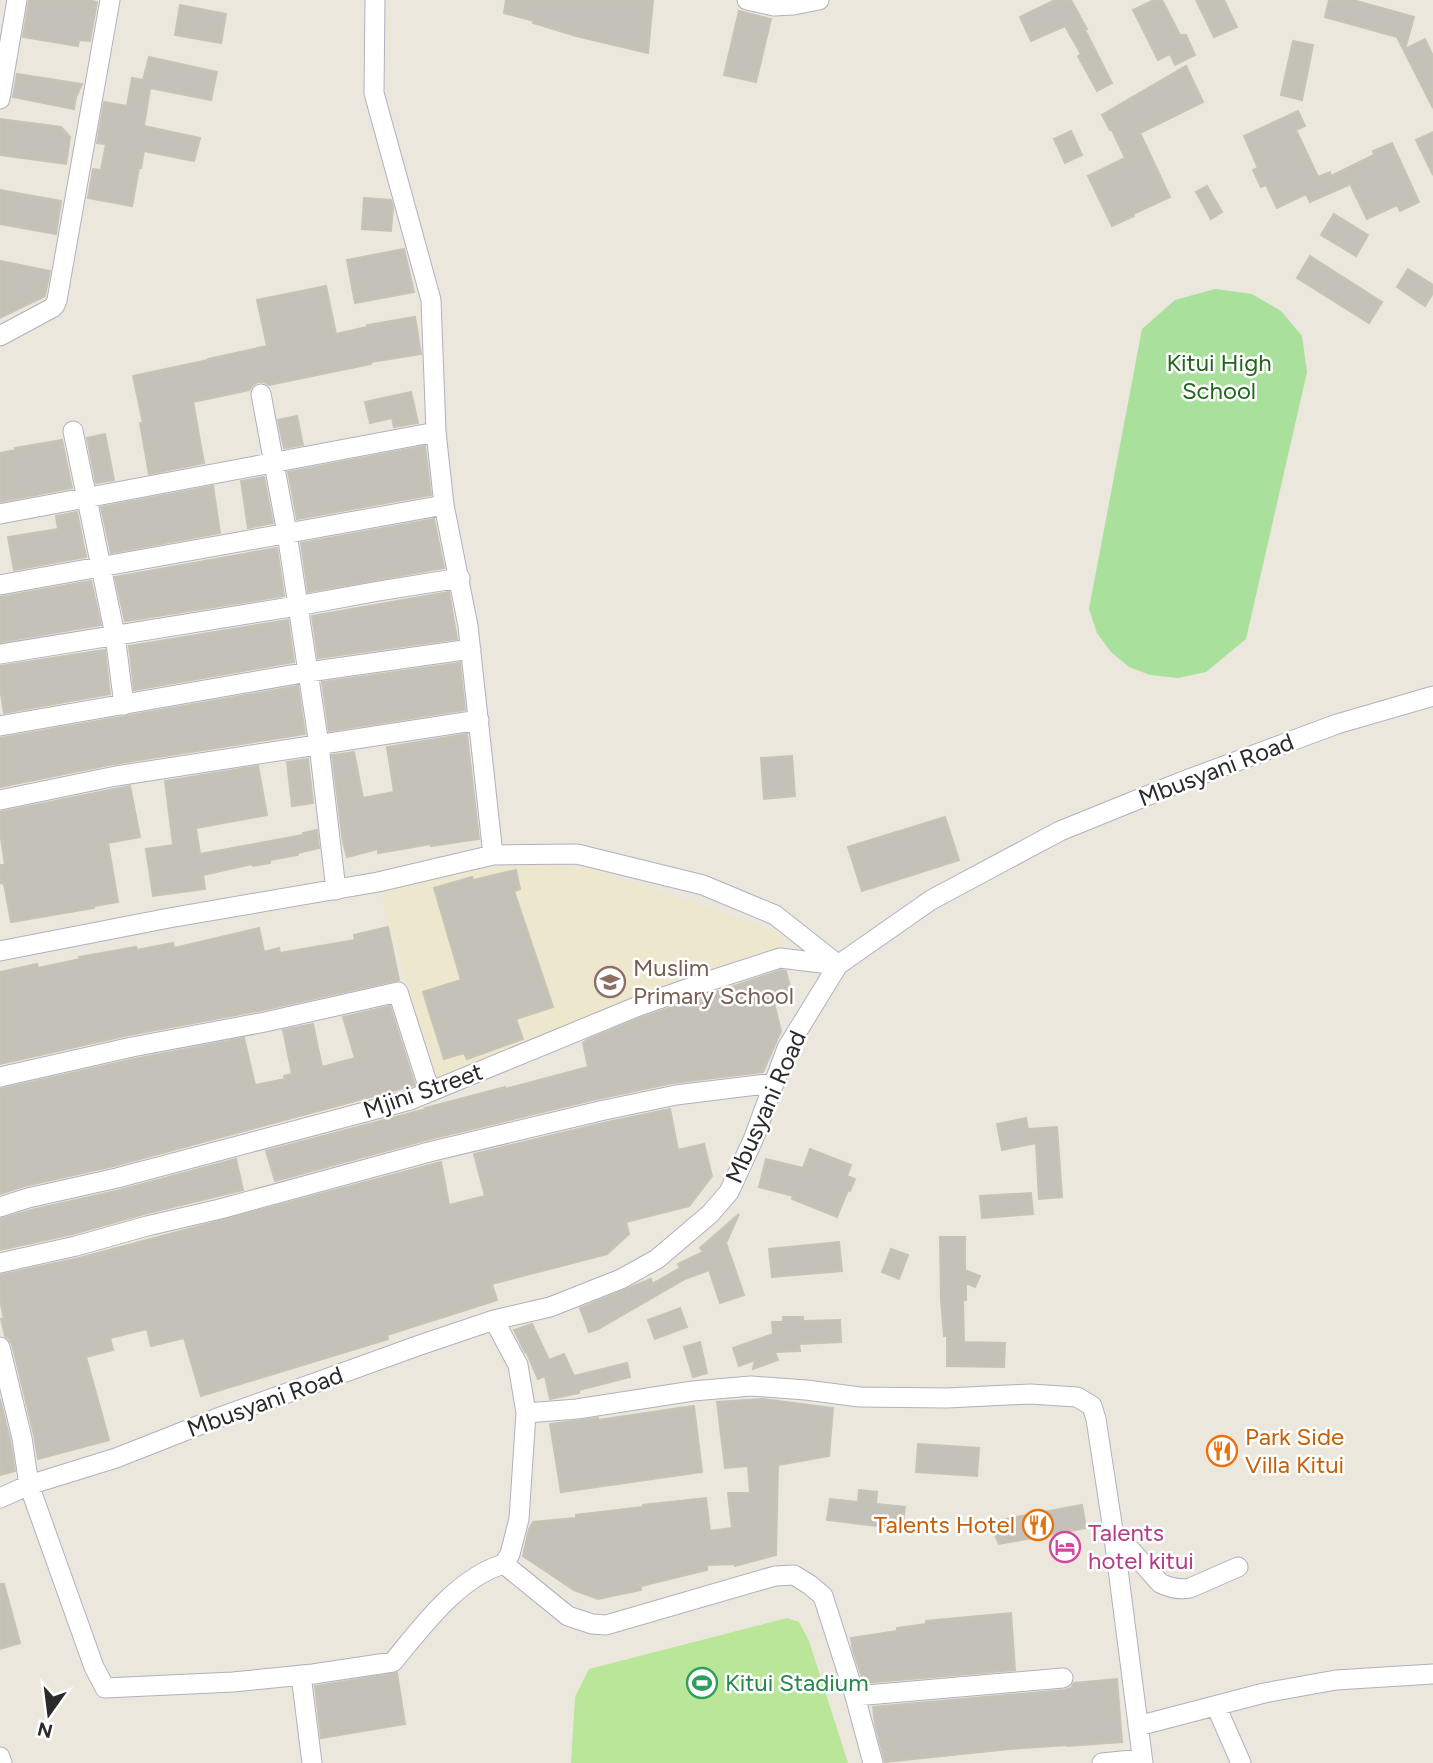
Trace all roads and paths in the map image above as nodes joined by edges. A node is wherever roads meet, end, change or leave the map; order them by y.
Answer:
1 (17, 0) edge
2 (110, 0) edge
3 (375, 0) edge
4 (747, 0) edge
5 (819, 0) edge
6 (0, 99) edge
7 (0, 336) edge
8 (261, 394) dead end
9 (74, 431) dead end
10 (436, 432) junction
11 (275, 462) junction
12 (88, 499) junction
13 (444, 505) junction
14 (0, 514) edge
15 (287, 533) junction
16 (101, 567) junction
17 (460, 578) junction
18 (0, 585) edge
19 (297, 606) junction
20 (115, 635) junction
21 (471, 649) junction
22 (0, 653) edge
23 (308, 672) junction
24 (1433, 696) edge
25 (124, 705) junction
26 (479, 720) junction
27 (0, 726) edge
28 (319, 745) junction
29 (0, 800) edge
30 (493, 855) junction
31 (337, 890) junction
32 (0, 951) edge
33 (838, 965) junction
34 (0, 1077) edge
35 (774, 1083) junction
36 (430, 1092) junction
37 (0, 1207) edge
38 (0, 1263) edge
39 (494, 1320) junction
40 (0, 1347) edge
41 (526, 1413) junction
42 (29, 1485) junction
43 (0, 1498) edge
44 (1113, 1530) junction
45 (504, 1564) junction
46 (1238, 1567) dead end
47 (1433, 1674) edge
48 (301, 1675) junction
49 (1063, 1678) dead end
50 (855, 1696) junction
51 (1216, 1706) junction
52 (1138, 1726) junction
53 (0, 1757) edge
54 (1142, 1761) edge
55 (2, 1763) edge
56 (312, 1763) edge
57 (873, 1763) edge
58 (1102, 1763) edge
59 (1241, 1763) edge

1 - 6 street
2 - 7 street
3 - 10 street
4 - 5 street
8 - 11 street
9 - 12 street
10 - 11 street
10 - 13 street
11 - 12 street
11 - 15 street
12 - 14 street
12 - 16 street
13 - 15 street
13 - 17 street
15 - 16 street
15 - 19 street
16 - 18 street
16 - 20 street
17 - 19 street
17 - 21 street
19 - 20 street
19 - 23 street
20 - 22 street
20 - 25 street
21 - 23 street
21 - 26 street
23 - 25 street
23 - 28 street
24 - 33 street, Mbusyani Road
25 - 27 street
26 - 28 street
26 - 30 street
28 - 29 street
28 - 31 street
30 - 31 street
30 - 33 street
31 - 32 street
33 - 35 street, Mbusyani Road
33 - 36 street, Mjini Street
34 - 36 street
35 - 38 street
35 - 39 street, Mbusyani Road
36 - 37 street, Mjini Street
39 - 41 street
39 - 42 street, Mbusyani Road
40 - 42 street
41 - 44 street
41 - 45 street
42 - 43 street, Mbusyani Road
42 - 48 street
44 - 46 street
44 - 52 street
45 - 48 street
45 - 50 street
47 - 51 street
48 - 56 street
49 - 50 street
50 - 57 street
51 - 52 street
51 - 59 street
52 - 54 street
53 - 55 street
54 - 58 street

